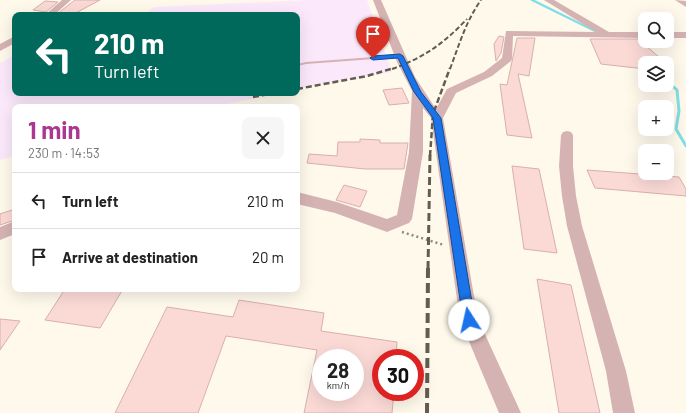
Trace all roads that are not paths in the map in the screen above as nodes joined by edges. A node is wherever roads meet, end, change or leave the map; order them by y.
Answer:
1 (67, 0) edge
2 (377, 0) edge
3 (548, 0) edge
4 (680, 0) edge
5 (686, 5) edge
6 (53, 12) edge
7 (609, 35) junction
8 (638, 35) edge
9 (674, 35) edge
10 (686, 35) edge
11 (12, 41) edge
12 (0, 48) edge
13 (400, 56) junction
14 (300, 64) edge
15 (418, 92) junction
16 (437, 118) junction
17 (567, 135) dead end
18 (300, 199) edge
19 (12, 228) edge
20 (0, 234) edge
21 (510, 413) edge
22 (624, 413) edge

1 - 6 street
2 - 13 street
3 - 7 street
4 - 5 street
7 - 8 street
7 - 16 street
9 - 10 street
11 - 12 street
13 - 14 lane
13 - 15 street
15 - 16 street
15 - 18 street
16 - 21 street
17 - 22 street
19 - 20 street

